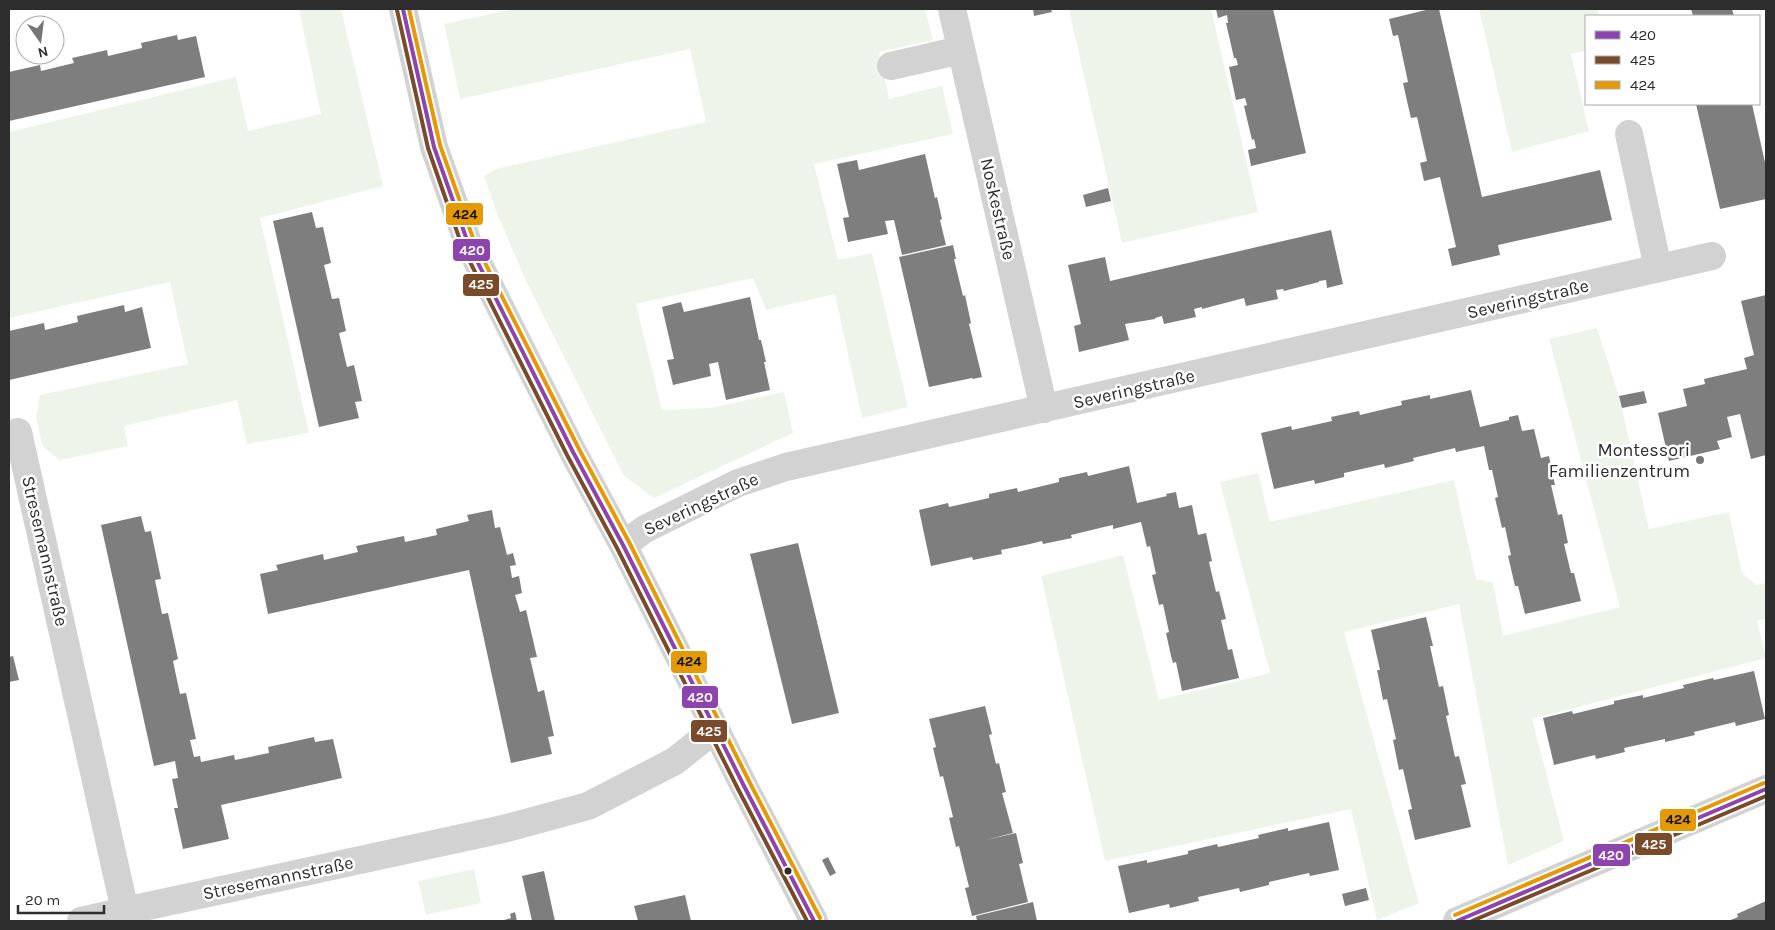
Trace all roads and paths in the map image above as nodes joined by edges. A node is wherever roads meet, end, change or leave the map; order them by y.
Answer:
1 (403, 9) edge
2 (952, 9) edge
3 (961, 50) junction
4 (891, 66) dead end
5 (1629, 134) dead end
6 (1712, 256) dead end
7 (1658, 268) junction
8 (1044, 409) junction
9 (18, 432) dead end
10 (623, 545) junction
11 (715, 729) junction
12 (1766, 789) edge
13 (125, 911) junction
14 (81, 921) edge
15 (814, 921) edge
16 (1457, 921) edge

1 - 10 street
2 - 3 street, Noskestraße
3 - 4 street
3 - 8 street, Noskestraße
5 - 7 street
6 - 7 street, Severingstraße
7 - 8 street, Severingstraße
8 - 10 street, Severingstraße
9 - 13 street, Stresemannstraße
10 - 11 street
11 - 13 street, Stresemannstraße
11 - 15 street
12 - 16 street
13 - 14 street

